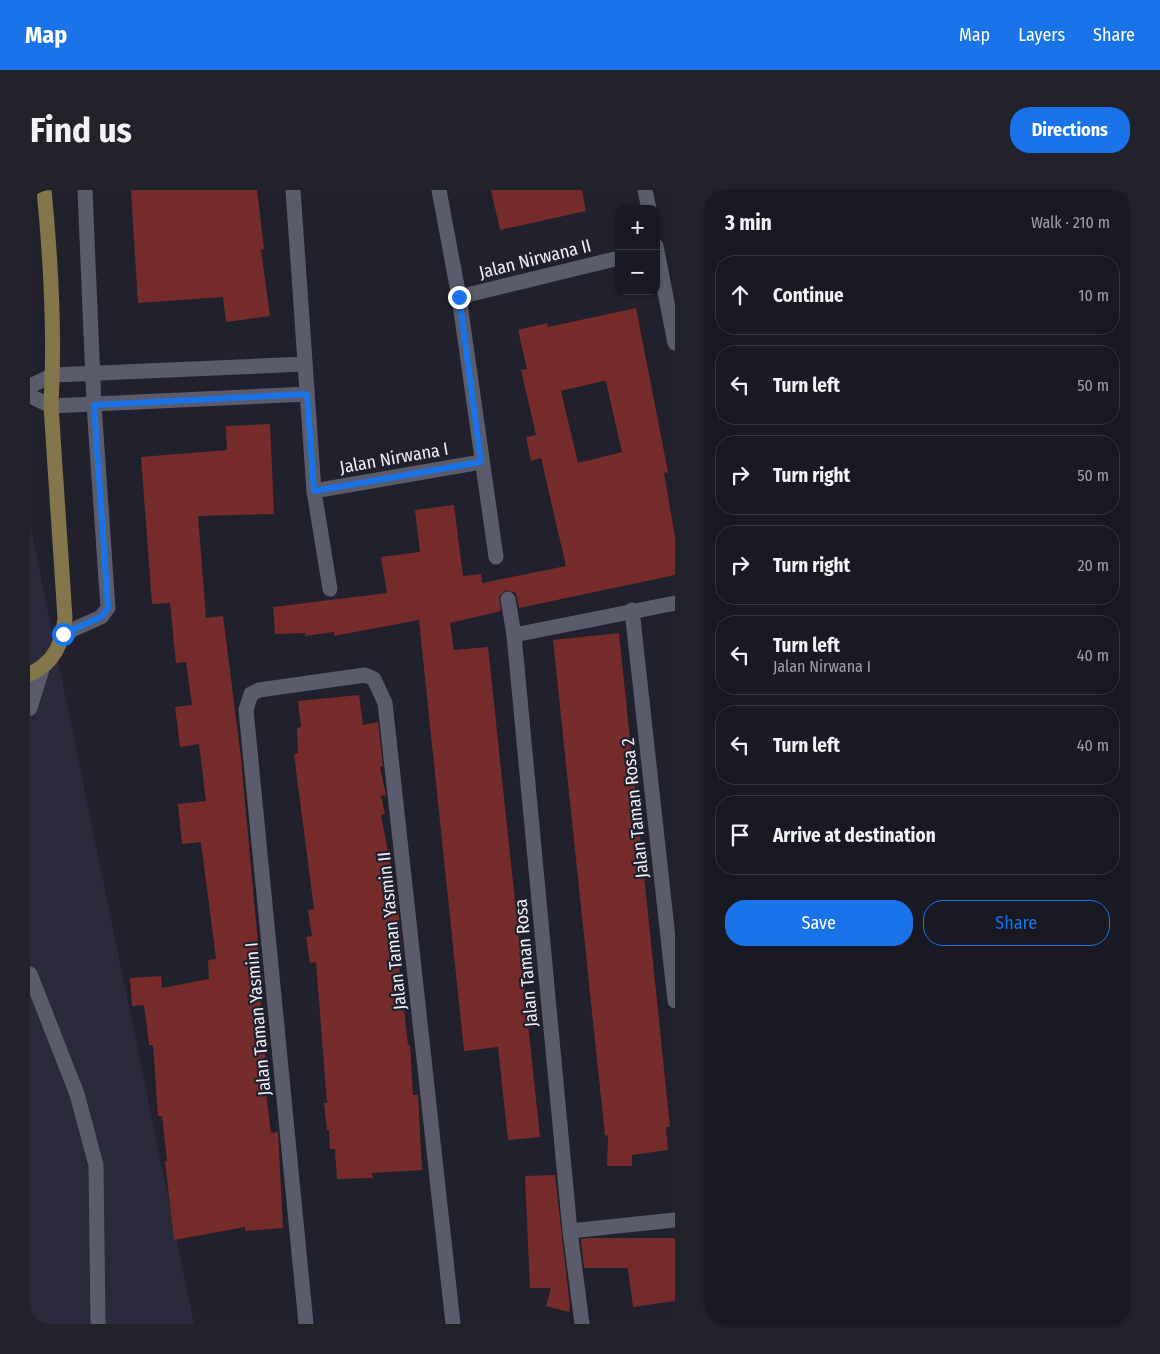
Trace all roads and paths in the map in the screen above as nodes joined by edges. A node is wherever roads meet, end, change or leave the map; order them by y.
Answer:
1 (44, 190) edge
2 (85, 190) edge
3 (293, 190) edge
4 (438, 190) edge
5 (645, 190) edge
6 (648, 205) edge
7 (656, 250) edge
8 (615, 259) edge
9 (459, 297) junction
10 (675, 343) edge
11 (305, 364) junction
12 (94, 373) junction
13 (53, 375) junction
14 (30, 386) edge
15 (307, 394) junction
16 (30, 396) edge
17 (94, 405) junction
18 (51, 406) junction
19 (481, 462) junction
20 (314, 491) junction
21 (496, 557) dead end
22 (330, 589) dead end
23 (508, 600) dead end
24 (675, 603) edge
25 (632, 610) junction
26 (63, 634) junction
27 (514, 635) junction
28 (36, 671) edge
29 (30, 708) edge
30 (246, 710) joint
31 (30, 974) edge
32 (675, 1000) edge
33 (675, 1220) edge
34 (570, 1231) junction
35 (98, 1324) edge
36 (306, 1324) edge
37 (453, 1324) edge
38 (582, 1324) edge

1 - 13 street
2 - 12 street
3 - 11 street
4 - 9 street
5 - 6 street
7 - 10 street
8 - 9 street, Jalan Nirwana II
9 - 19 street
11 - 12 street
11 - 15 street
12 - 13 street
12 - 17 street
13 - 14 street
13 - 18 street
15 - 17 street
15 - 20 street
16 - 18 street
17 - 18 street
17 - 26 street
18 - 26 street
19 - 20 street, Jalan Nirwana I
19 - 21 street
20 - 22 street
23 - 27 street, Jalan Taman Rosa
24 - 25 street
25 - 27 street
25 - 32 street, Jalan Taman Rosa 2
26 - 28 street
27 - 34 street, Jalan Taman Rosa
28 - 29 street
30 - 36 street, Jalan Taman Yasmin I
30 - 37 street, Jalan Taman Yasmin II
31 - 35 street
33 - 34 street
34 - 38 street, Jalan Taman Rosa

